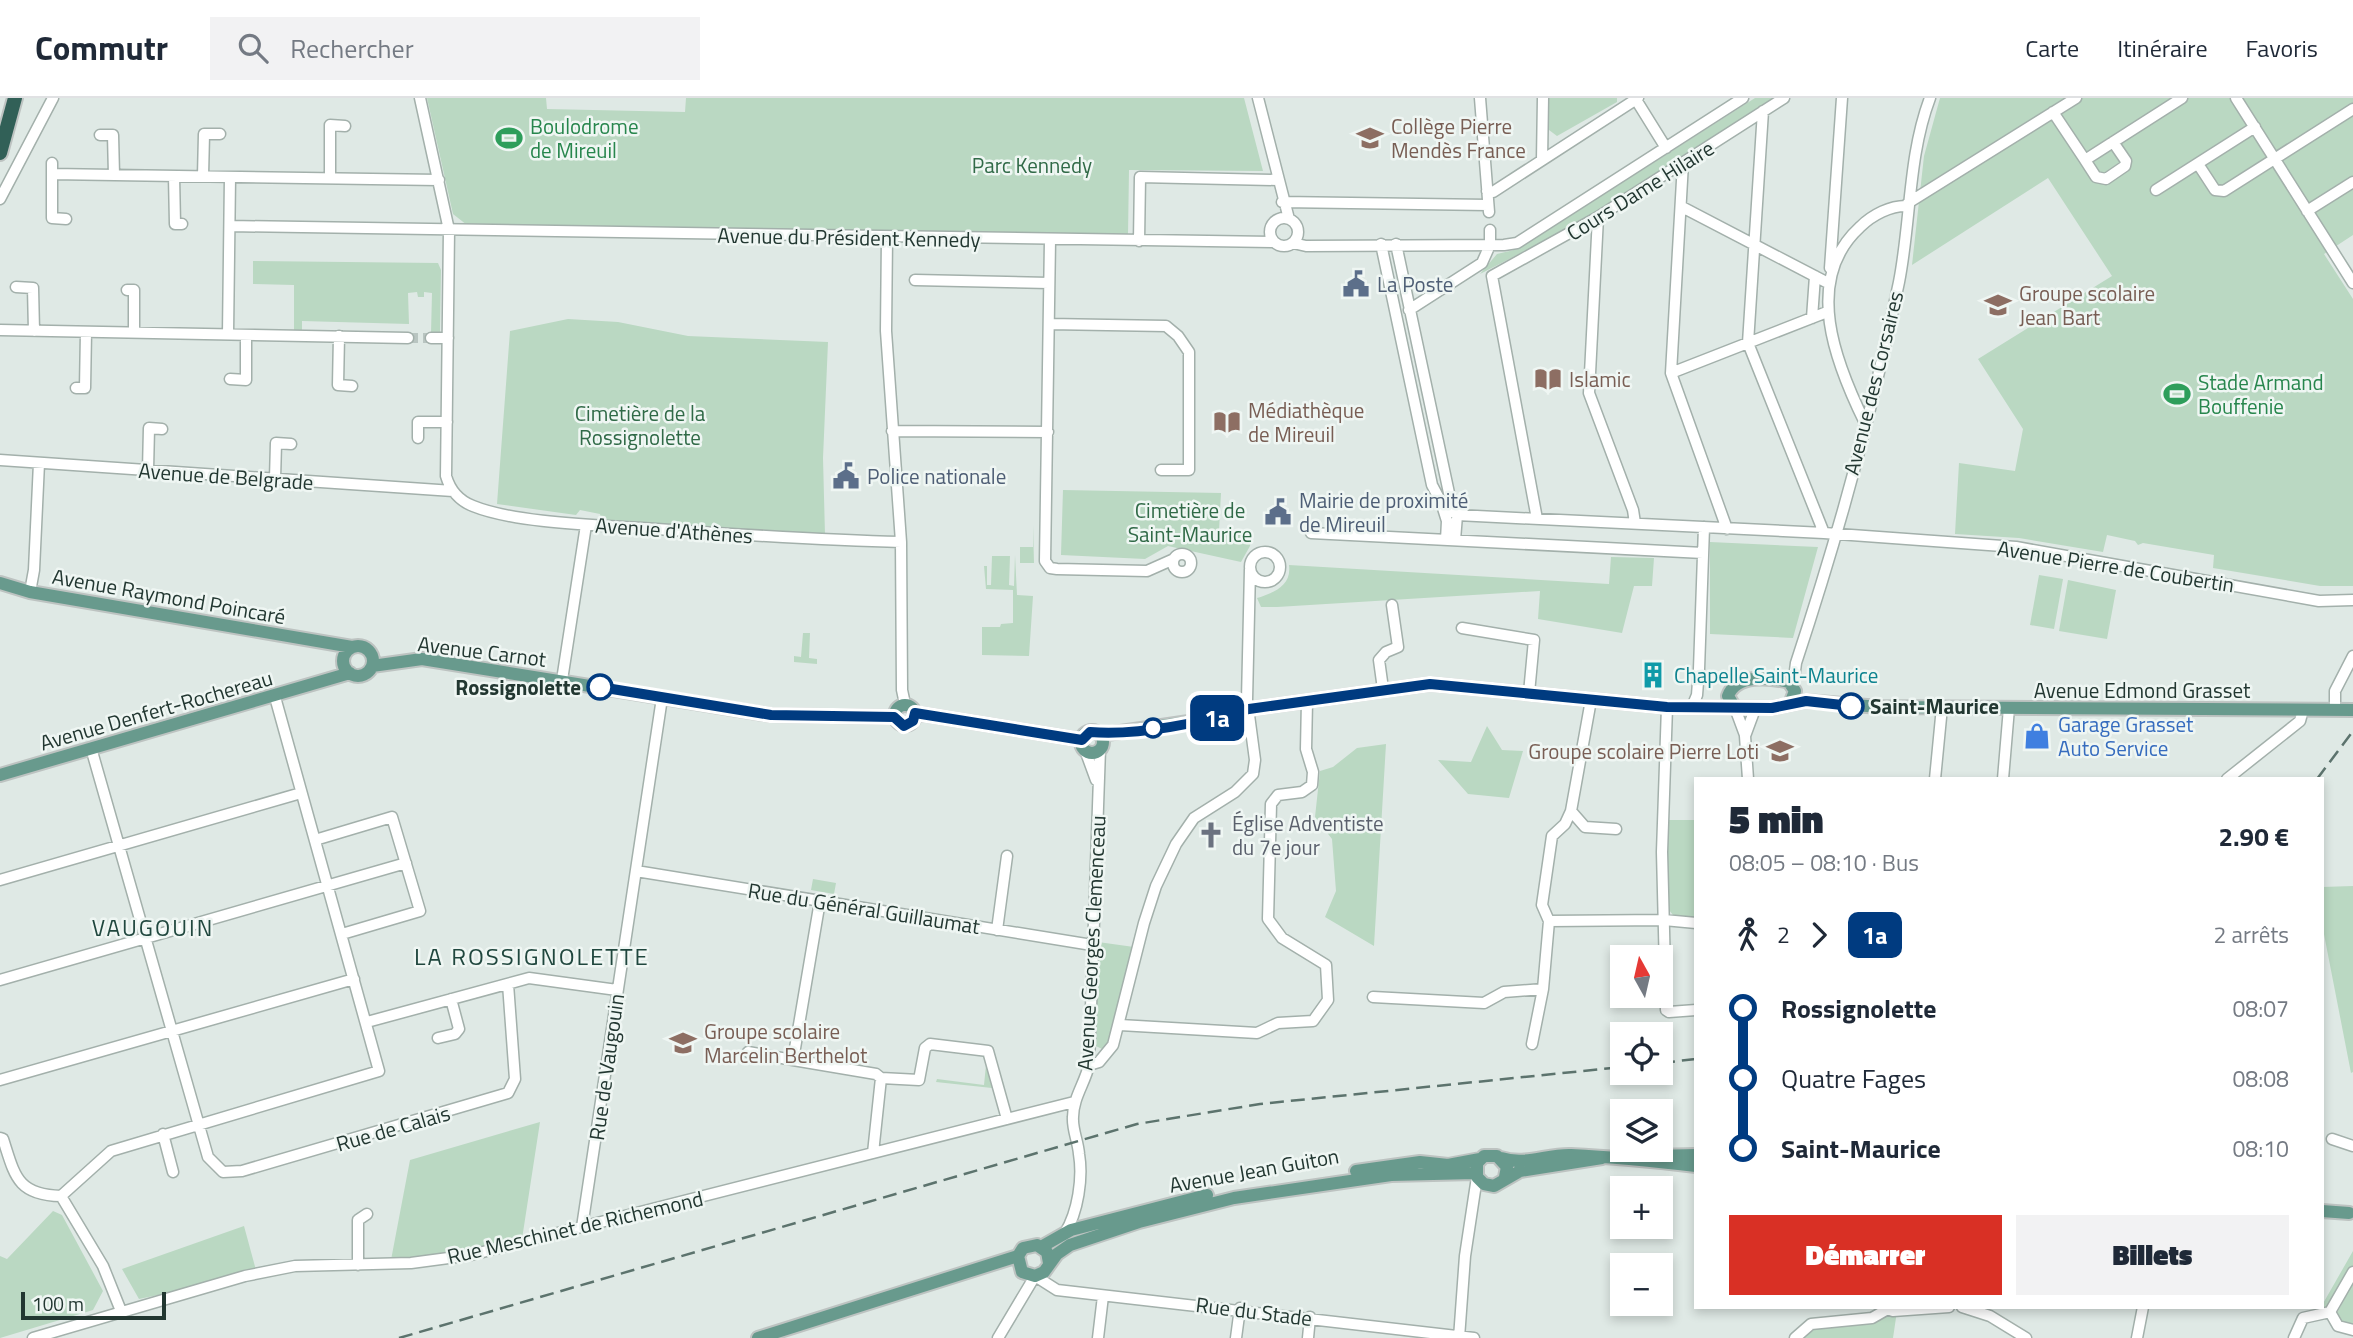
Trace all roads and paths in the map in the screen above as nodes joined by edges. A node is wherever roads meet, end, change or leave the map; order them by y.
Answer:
1 (15, 98) edge
2 (53, 98) edge
3 (421, 98) edge
4 (1258, 98) edge
5 (1479, 98) edge
6 (1543, 98) edge
7 (1743, 98) edge
8 (1784, 98) edge
9 (1842, 98) edge
10 (1930, 98) edge
11 (2076, 98) edge
12 (2182, 98) edge
13 (2236, 98) edge
14 (1636, 99) edge
15 (2353, 109) edge
16 (1763, 111) junction
17 (2053, 112) junction
18 (345, 126) dead end
19 (2255, 127) junction
20 (220, 134) dead end
21 (100, 135) dead end
22 (2113, 142) junction
23 (1665, 148) junction
24 (0, 153) edge
25 (2274, 159) junction
26 (1542, 160) junction
27 (2085, 160) junction
28 (52, 163) dead end
29 (1683, 163) junction
30 (2198, 164) junction
31 (52, 174) junction
32 (114, 175) junction
33 (174, 176) junction
34 (203, 176) junction
35 (230, 177) junction
36 (330, 178) junction
37 (439, 180) junction
38 (1277, 180) junction
39 (2353, 182) edge
40 (1487, 191) junction
41 (2156, 191) dead end
42 (0, 200) edge
43 (1282, 202) junction
44 (1908, 204) junction
45 (1682, 207) junction
46 (2307, 211) junction
47 (1598, 217) junction
48 (66, 219) dead end
49 (1284, 219) junction
50 (182, 224) dead end
51 (230, 226) junction
52 (449, 230) junction
53 (1490, 230) dead end
54 (1298, 233) junction
55 (887, 237) junction
56 (1272, 237) junction
57 (1832, 238) junction
58 (1050, 240) junction
59 (1139, 241) junction
60 (1847, 241) junction
61 (1293, 243) junction
62 (1755, 243) junction
63 (1327, 244) junction
64 (1381, 244) junction
65 (1396, 244) junction
66 (1490, 245) junction
67 (1815, 276) junction
68 (1829, 279) junction
69 (915, 280) dead end
70 (1049, 283) junction
71 (2353, 283) edge
72 (16, 287) dead end
73 (127, 290) dead end
74 (1409, 310) junction
75 (1827, 312) junction
76 (1812, 318) junction
77 (1049, 324) junction
78 (0, 331) edge
79 (34, 331) junction
80 (86, 332) junction
81 (134, 333) junction
82 (228, 334) junction
83 (246, 335) junction
84 (339, 336) junction
85 (408, 338) tunnel mouth
86 (431, 338) tunnel mouth
87 (448, 338) junction
88 (1748, 343) junction
89 (1671, 373) junction
90 (230, 380) dead end
91 (352, 386) dead end
92 (76, 388) dead end
93 (1873, 390) junction
94 (1850, 393) junction
95 (447, 422) junction
96 (1865, 423) junction
97 (162, 429) dead end
98 (892, 431) junction
99 (1048, 432) junction
100 (418, 438) dead end
101 (291, 444) dead end
102 (0, 460) edge
103 (39, 463) junction
104 (148, 470) junction
105 (1161, 470) dead end
106 (275, 479) junction
107 (453, 491) junction
108 (1442, 504) junction
109 (1462, 515) junction
110 (1537, 519) junction
111 (1635, 523) junction
112 (586, 525) junction
113 (1704, 527) junction
114 (1727, 528) junction
115 (1311, 533) dead end
116 (1830, 533) junction
117 (1451, 540) junction
118 (901, 542) junction
119 (1703, 553) junction
120 (1174, 559) dead end
121 (1250, 569) dead end
122 (1, 583) edge
123 (30, 592) junction
124 (2353, 600) edge
125 (1392, 605) dead end
126 (1461, 628) dead end
127 (331, 643) junction
128 (352, 647) junction
129 (2353, 656) edge
130 (372, 660) junction
131 (345, 665) junction
132 (562, 680) junction
133 (1790, 686) junction
134 (1383, 690) junction
135 (1529, 693) junction
136 (1728, 696) junction
137 (275, 697) junction
138 (662, 698) junction
139 (1591, 700) junction
140 (1307, 701) junction
141 (1806, 701) junction
142 (1790, 704) junction
143 (1667, 707) junction
144 (1698, 707) junction
145 (1942, 707) junction
146 (1735, 708) junction
147 (2009, 708) junction
148 (910, 709) junction
149 (1249, 709) junction
150 (1755, 709) junction
151 (2304, 710) junction
152 (2335, 710) junction
153 (2353, 710) edge
154 (894, 717) junction
155 (1745, 736) junction
156 (1101, 744) junction
157 (1084, 745) junction
158 (91, 748) junction
159 (0, 775) edge
160 (1748, 777) edge
161 (1935, 777) edge
162 (2003, 777) edge
163 (2229, 777) edge
164 (1098, 788) junction
165 (301, 793) junction
166 (1571, 811) junction
167 (1616, 829) dead end
168 (316, 840) junction
169 (119, 846) junction
170 (1007, 856) dead end
171 (406, 863) junction
172 (636, 871) junction
173 (0, 880) edge
174 (328, 886) junction
175 (820, 901) junction
176 (1664, 920) junction
177 (1549, 921) junction
178 (1694, 923) edge
179 (997, 930) junction
180 (342, 934) junction
181 (145, 938) junction
182 (1092, 946) junction
183 (355, 979) junction
184 (0, 980) edge
185 (508, 984) junction
186 (1543, 989) junction
187 (617, 990) junction
188 (1373, 997) dead end
189 (451, 999) junction
190 (1694, 1010) edge
191 (367, 1022) junction
192 (1120, 1025) junction
193 (171, 1031) junction
194 (438, 1038) dead end
195 (1532, 1044) dead end
196 (748, 1052) dead end
197 (793, 1060) junction
198 (1089, 1065) junction
199 (881, 1078) junction
200 (0, 1080) edge
201 (1074, 1102) junction
202 (1007, 1119) junction
203 (198, 1124) junction
204 (0, 1127) edge
205 (163, 1135) junction
206 (2, 1138) edge
207 (2332, 1139) dead end
208 (2353, 1146) edge
209 (873, 1153) junction
210 (1673, 1154) edge
211 (1694, 1155) edge
212 (1480, 1158) junction
213 (1501, 1158) junction
214 (1602, 1158) junction
215 (1610, 1158) edge
216 (1670, 1162) edge
217 (1694, 1166) edge
218 (173, 1172) dead end
219 (1476, 1175) junction
220 (1505, 1177) junction
221 (1490, 1185) junction
222 (61, 1196) junction
223 (1474, 1202) junction
224 (2324, 1211) edge
225 (367, 1214) dead end
226 (2352, 1216) edge
227 (1075, 1224) junction
228 (582, 1227) junction
229 (1041, 1247) junction
230 (1065, 1248) junction
231 (358, 1265) junction
232 (1020, 1265) junction
233 (1044, 1269) junction
234 (2353, 1272) edge
235 (1026, 1291) junction
236 (1102, 1296) junction
237 (1240, 1308) junction
238 (1885, 1309) edge
239 (1968, 1309) edge
240 (2143, 1309) edge
241 (121, 1311) junction
242 (2330, 1312) junction
243 (1310, 1317) junction
244 (2353, 1330) edge
245 (1433, 1336) edge
246 (1459, 1337) edge
247 (33, 1338) edge
248 (758, 1338) edge
249 (998, 1338) edge
250 (1098, 1338) edge
251 (1236, 1338) edge
252 (1308, 1338) edge
253 (1474, 1338) edge
254 (1795, 1338) edge
255 (2026, 1338) edge
256 (2137, 1338) edge
257 (2294, 1338) edge

1 - 24 highway
2 - 42 street
3 - 37 street
4 - 38 street
5 - 40 street
6 - 26 street
7 - 23 street, Cours Dame Hilaire
8 - 16 street, Cours Dame Hilaire
9 - 57 street
10 - 44 street, Avenue des Corsaires
11 - 17 street
12 - 22 street
13 - 19 street
14 - 23 street
14 - 26 street
15 - 25 street
16 - 29 street, Cours Dame Hilaire
16 - 62 street
17 - 27 street
17 - 44 street
18 - 36 street
19 - 25 street
19 - 30 street
20 - 34 street
21 - 32 street
22 - 27 street
22 - 27 street
23 - 66 street, Cours Dame Hilaire
25 - 30 street
25 - 46 street
26 - 40 street
28 - 31 street
29 - 45 street
29 - 47 street, Cours Dame Hilaire
30 - 41 street
31 - 32 street
31 - 48 street
32 - 33 street
33 - 34 street
33 - 50 street
34 - 35 street
35 - 36 street
35 - 51 street
36 - 37 street
37 - 52 street
38 - 43 street
38 - 59 street
39 - 46 street
40 - 43 street
43 - 49 street
44 - 60 street
44 - 93 street, Avenue des Corsaires
45 - 62 street
45 - 89 street
46 - 71 street
47 - 110 street, Cours Dame Hilaire
47 - 111 street
49 - 54 street
49 - 56 street
51 - 52 street, Avenue du Président Kennedy
51 - 82 street
52 - 55 street, Avenue du Président Kennedy
52 - 87 street
53 - 66 street
54 - 61 street
54 - 63 street
55 - 58 street, Avenue du Président Kennedy
55 - 98 street
56 - 59 street, Avenue du Président Kennedy
56 - 61 street
57 - 60 street
57 - 68 street
58 - 59 street, Avenue du Président Kennedy
58 - 70 street
60 - 68 street
61 - 63 street
62 - 67 street
62 - 88 street
63 - 64 street
64 - 65 street
64 - 108 street
65 - 66 street
65 - 74 street
66 - 74 street
67 - 68 street
67 - 76 street
68 - 75 street
69 - 70 street
70 - 77 street
72 - 79 street
73 - 81 street
74 - 109 street
75 - 76 street
75 - 94 street
76 - 88 street
77 - 99 street
77 - 105 street
78 - 79 street
79 - 80 street
80 - 81 street
80 - 92 street
81 - 82 street
82 - 83 street
83 - 84 street
83 - 90 street
84 - 85 street
84 - 91 street
86 - 87 street
87 - 95 street
88 - 89 street
88 - 116 street
89 - 114 street
93 - 94 street
93 - 96 street, Avenue des Corsaires
94 - 96 street
95 - 100 street
95 - 107 street
96 - 116 street, Avenue des Corsaires
97 - 104 street
98 - 99 street
98 - 118 street
99 - 120 street
101 - 106 street
102 - 103 street, Avenue de Belgrade
103 - 104 street, Avenue de Belgrade
103 - 123 street
104 - 106 street, Avenue de Belgrade
106 - 107 street, Avenue de Belgrade
107 - 112 street, Avenue d'Athènes
108 - 109 street
108 - 117 street
109 - 110 street, Avenue Pierre de Coubertin
109 - 117 street
110 - 111 street, Avenue Pierre de Coubertin
111 - 113 street, Avenue Pierre de Coubertin
112 - 118 street, Avenue d'Athènes
112 - 132 street
113 - 114 street, Avenue Pierre de Coubertin
113 - 119 street
114 - 116 street, Avenue Pierre de Coubertin
115 - 117 street
116 - 124 street, Avenue Pierre de Coubertin
116 - 133 street, Avenue des Corsaires
117 - 119 street
118 - 148 street
119 - 144 street
121 - 149 street
122 - 123 main road, Avenue Raymond Poincaré
123 - 127 main road, Avenue Raymond Poincaré
125 - 134 street
126 - 135 street
127 - 128 main road, Avenue Raymond Poincaré
127 - 131 main road
128 - 130 main road, Avenue Carnot
128 - 131 main road
129 - 152 street
130 - 131 main road, Avenue Denfert-Rochereau
130 - 132 main road, Avenue Carnot
131 - 137 main road, Avenue Denfert-Rochereau
132 - 138 main road, Avenue Carnot
133 - 136 main road
133 - 141 main road
133 - 142 main road
134 - 135 main road
134 - 140 main road
135 - 139 main road
136 - 144 main road
136 - 146 main road
137 - 158 main road, Avenue Denfert-Rochereau
137 - 165 street
138 - 154 main road, Avenue Carnot
138 - 172 street, Rue de Vaugouin
139 - 143 main road
139 - 166 street
140 - 149 main road
140 - 192 street
141 - 142 main road, Avenue Edmond Grasset
141 - 145 main road, Avenue Edmond Grasset
142 - 150 main road, Avenue Edmond Grasset
143 - 144 main road
143 - 176 street
144 - 146 main road
145 - 147 main road, Avenue Edmond Grasset
145 - 161 street
146 - 150 main road, Avenue Edmond Grasset
146 - 155 street
147 - 151 main road, Avenue Edmond Grasset
147 - 162 street
148 - 154 main road
148 - 154 main road
148 - 157 main road
149 - 156 main road
149 - 192 street
150 - 155 street
151 - 152 main road, Avenue Edmond Grasset
151 - 163 street
152 - 153 main road, Avenue Edmond Grasset
155 - 160 street
156 - 157 main road
156 - 157 main road
156 - 164 street, Avenue Georges Clemenceau
157 - 164 street, Avenue Georges Clemenceau
158 - 159 main road, Avenue Denfert-Rochereau
158 - 169 street, Rue de Calais
164 - 182 street, Avenue Georges Clemenceau
165 - 168 street
165 - 169 street
166 - 167 street
166 - 177 street
168 - 171 street
168 - 174 street
169 - 173 street
169 - 181 street, Rue de Calais
170 - 179 street
171 - 174 street
171 - 180 street
172 - 175 street, Rue du Général Guillaumat
172 - 187 street, Rue de Vaugouin
174 - 180 street
174 - 181 street
175 - 179 street, Rue du Général Guillaumat
175 - 197 street
176 - 177 street
176 - 178 street
176 - 190 street
177 - 186 street
179 - 182 street, Rue du Général Guillaumat
180 - 183 street
181 - 184 street
181 - 193 street, Rue de Calais
182 - 198 street, Avenue Georges Clemenceau
183 - 191 street
183 - 193 street
185 - 187 street
185 - 189 street
185 - 203 street, Rue de Calais
186 - 188 street
186 - 195 street
187 - 228 street, Rue de Vaugouin
189 - 191 street
189 - 194 street
191 - 203 street
192 - 198 street
193 - 200 street
193 - 203 street, Rue de Calais
196 - 197 street
197 - 199 street
198 - 201 street, Avenue Georges Clemenceau
199 - 202 street
199 - 209 street
201 - 202 street, Rue Meschinet de Richemond
201 - 227 street, Avenue Georges Clemenceau
202 - 209 street, Rue Meschinet de Richemond
203 - 205 street
204 - 206 street
205 - 218 street
205 - 222 street
206 - 222 street
207 - 208 street
209 - 228 street, Rue Meschinet de Richemond
210 - 211 main road
212 - 213 main road
212 - 219 main road
212 - 227 main road, Avenue Jean Guiton
213 - 214 main road
213 - 220 main road
214 - 215 main road
214 - 220 main road
216 - 217 main road
219 - 221 main road
219 - 223 street
219 - 230 main road, Avenue Jean Guiton
220 - 221 main road
221 - 223 street
222 - 241 street
223 - 246 street
224 - 226 main road
225 - 231 street
227 - 229 main road, Avenue Jean Guiton
227 - 230 street
228 - 231 street, Rue Meschinet de Richemond
229 - 232 main road, Avenue Jean Guiton
229 - 233 main road
230 - 233 main road, Avenue Jean Guiton
231 - 241 street, Rue Meschinet de Richemond
232 - 233 main road
232 - 235 street
232 - 248 main road
233 - 235 street
233 - 236 street, Rue du Stade
234 - 242 street
235 - 249 street
236 - 237 street, Rue du Stade
236 - 250 street
237 - 243 street, Rue du Stade
237 - 251 street
238 - 254 street
239 - 255 street
240 - 256 street
241 - 247 street, Rue Meschinet de Richemond
242 - 244 street
242 - 257 street
243 - 245 street, Rue du Stade
243 - 252 street
245 - 246 street, Rue du Stade
246 - 253 street, Rue du Stade

